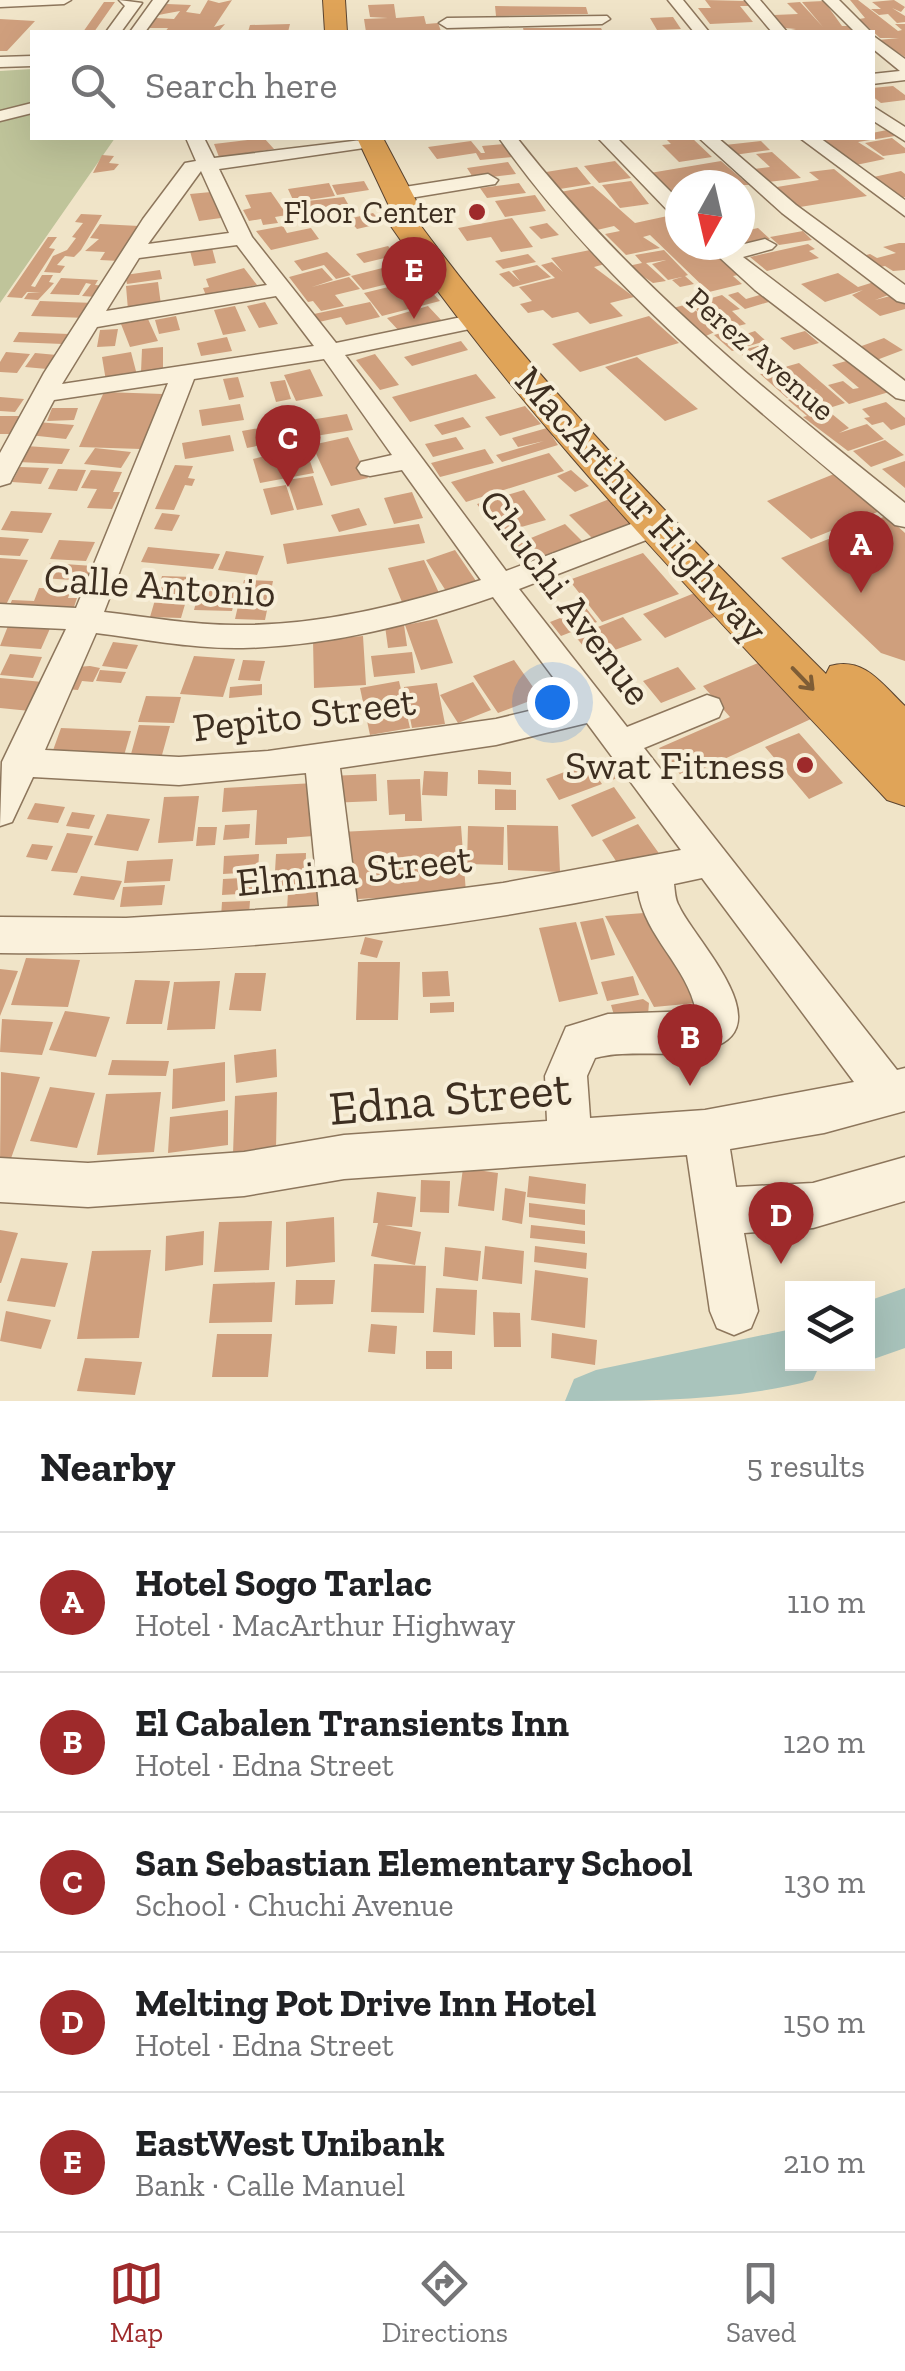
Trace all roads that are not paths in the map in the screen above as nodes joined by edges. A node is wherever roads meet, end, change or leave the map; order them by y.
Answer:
1 (64, 0) edge
2 (161, 0) edge
3 (334, 0) edge
4 (594, 0) edge
5 (675, 0) edge
6 (752, 0) edge
7 (830, 0) edge
8 (27, 1) edge
9 (126, 1) edge
10 (0, 2) edge
11 (447, 22) edge
12 (607, 26) edge
13 (506, 27) edge
14 (99, 30) edge
15 (115, 30) edge
16 (138, 30) edge
17 (336, 30) edge
18 (700, 30) edge
19 (778, 30) edge
20 (861, 30) edge
21 (875, 42) edge
22 (30, 61) edge
23 (0, 62) edge
24 (905, 66) edge
25 (905, 75) edge
26 (875, 79) edge
27 (30, 108) edge
28 (875, 112) edge
29 (0, 116) edge
30 (905, 136) edge
31 (355, 140) edge
32 (371, 140) edge
33 (510, 140) edge
34 (609, 140) edge
35 (710, 140) edge
36 (812, 140) edge
37 (200, 150) edge
38 (488, 180) dead end
39 (665, 197) edge
40 (401, 200) junction
41 (905, 210) edge
42 (242, 238) junction
43 (766, 246) dead end
44 (755, 247) edge
45 (131, 253) junction
46 (735, 260) edge
47 (280, 289) junction
48 (905, 296) edge
49 (89, 321) junction
50 (476, 321) junction
51 (330, 351) junction
52 (182, 375) junction
53 (905, 393) edge
54 (46, 394) junction
55 (409, 460) junction
56 (370, 468) dead end
57 (0, 477) edge
58 (905, 518) edge
59 (657, 525) junction
60 (500, 585) junction
61 (0, 614) edge
62 (86, 620) junction
63 (597, 708) junction
64 (708, 708) dead end
65 (623, 743) junction
66 (320, 756) junction
67 (18, 762) junction
68 (902, 764) edge
69 (0, 810) edge
70 (713, 860) junction
71 (654, 871) junction
72 (340, 921) junction
73 (0, 935) edge
74 (898, 1092) edge
75 (705, 1132) junction
76 (570, 1140) junction
77 (905, 1179) edge
78 (0, 1180) edge
79 (718, 1209) junction
80 (734, 1311) dead end

1 - 8 street
2 - 16 street
3 - 17 highway
4 - 12 street
5 - 18 street
6 - 19 street
7 - 20 street
8 - 10 street
9 - 14 street
9 - 15 street
11 - 13 street
12 - 13 street
21 - 24 street
22 - 23 street
25 - 26 street
27 - 29 street
28 - 30 street
31 - 37 street
32 - 40 highway, MacArthur Highway
33 - 58 street, Perez Avenue
34 - 39 street
35 - 48 street
36 - 41 street
37 - 42 street, Chuchi Avenue
37 - 45 street
38 - 40 street
40 - 50 highway, MacArthur Highway
40 - 68 highway, MacArthur Highway
42 - 45 street
42 - 47 street, Chuchi Avenue
43 - 44 street
45 - 49 street
46 - 53 street
47 - 49 street
47 - 51 street, Chuchi Avenue
49 - 54 street
50 - 51 street
50 - 59 highway, MacArthur Highway
51 - 52 street
51 - 55 street, Chuchi Avenue
52 - 54 street
52 - 62 street
54 - 57 street
55 - 56 street
55 - 60 street, Chuchi Avenue
59 - 60 street, Calle Antonio
59 -> 68 highway, MacArthur Highway
60 - 62 street, Calle Antonio
60 - 63 street, Chuchi Avenue
61 - 62 street, Calle Antonio
62 - 67 street
63 - 65 street, Chuchi Avenue
63 - 66 street, Pepito Street
64 - 65 street
65 - 70 street, Chuchi Avenue
66 - 67 street, Pepito Street
66 - 72 street
67 - 69 street
70 - 71 street, Elmina Street
70 - 74 street, Chuchi Avenue
71 - 72 street, Elmina Street
71 - 76 street
72 - 73 street, Elmina Street
74 - 75 street, Edna Street
75 - 76 street, Edna Street
75 - 79 street
76 - 78 street, Edna Street
77 - 79 street
79 - 80 street

